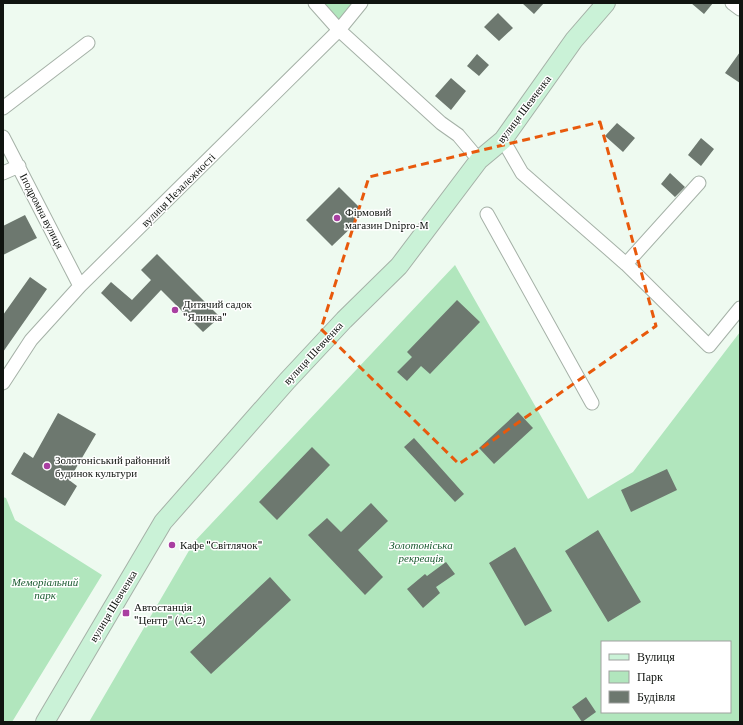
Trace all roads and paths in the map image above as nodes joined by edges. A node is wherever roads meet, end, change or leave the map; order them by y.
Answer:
1 (315, 3) edge
2 (361, 3) edge
3 (606, 3) edge
4 (732, 3) edge
5 (740, 9) edge
6 (338, 30) junction
7 (88, 42) dead end
8 (3, 108) edge
9 (3, 137) edge
10 (503, 140) junction
11 (479, 160) junction
12 (19, 166) junction
13 (3, 173) edge
14 (699, 183) dead end
15 (488, 214) dead end
16 (626, 264) junction
17 (80, 286) junction
18 (740, 308) edge
19 (3, 383) edge
20 (592, 403) dead end
21 (45, 722) edge

1 - 6 street
2 - 6 street, вулиця Незалежності
3 - 10 main road, вулиця Шевченка
4 - 5 street
6 - 11 street
6 - 17 street, вулиця Незалежності
7 - 8 street
9 - 12 street, Іподромна вулиця
10 - 11 main road, вулиця Шевченка
10 - 16 street
11 - 21 main road, вулиця Шевченка
12 - 13 street
12 - 17 street, Іподромна вулиця
14 - 16 street
15 - 20 street
16 - 18 street
17 - 19 street, вулиця Незалежності

